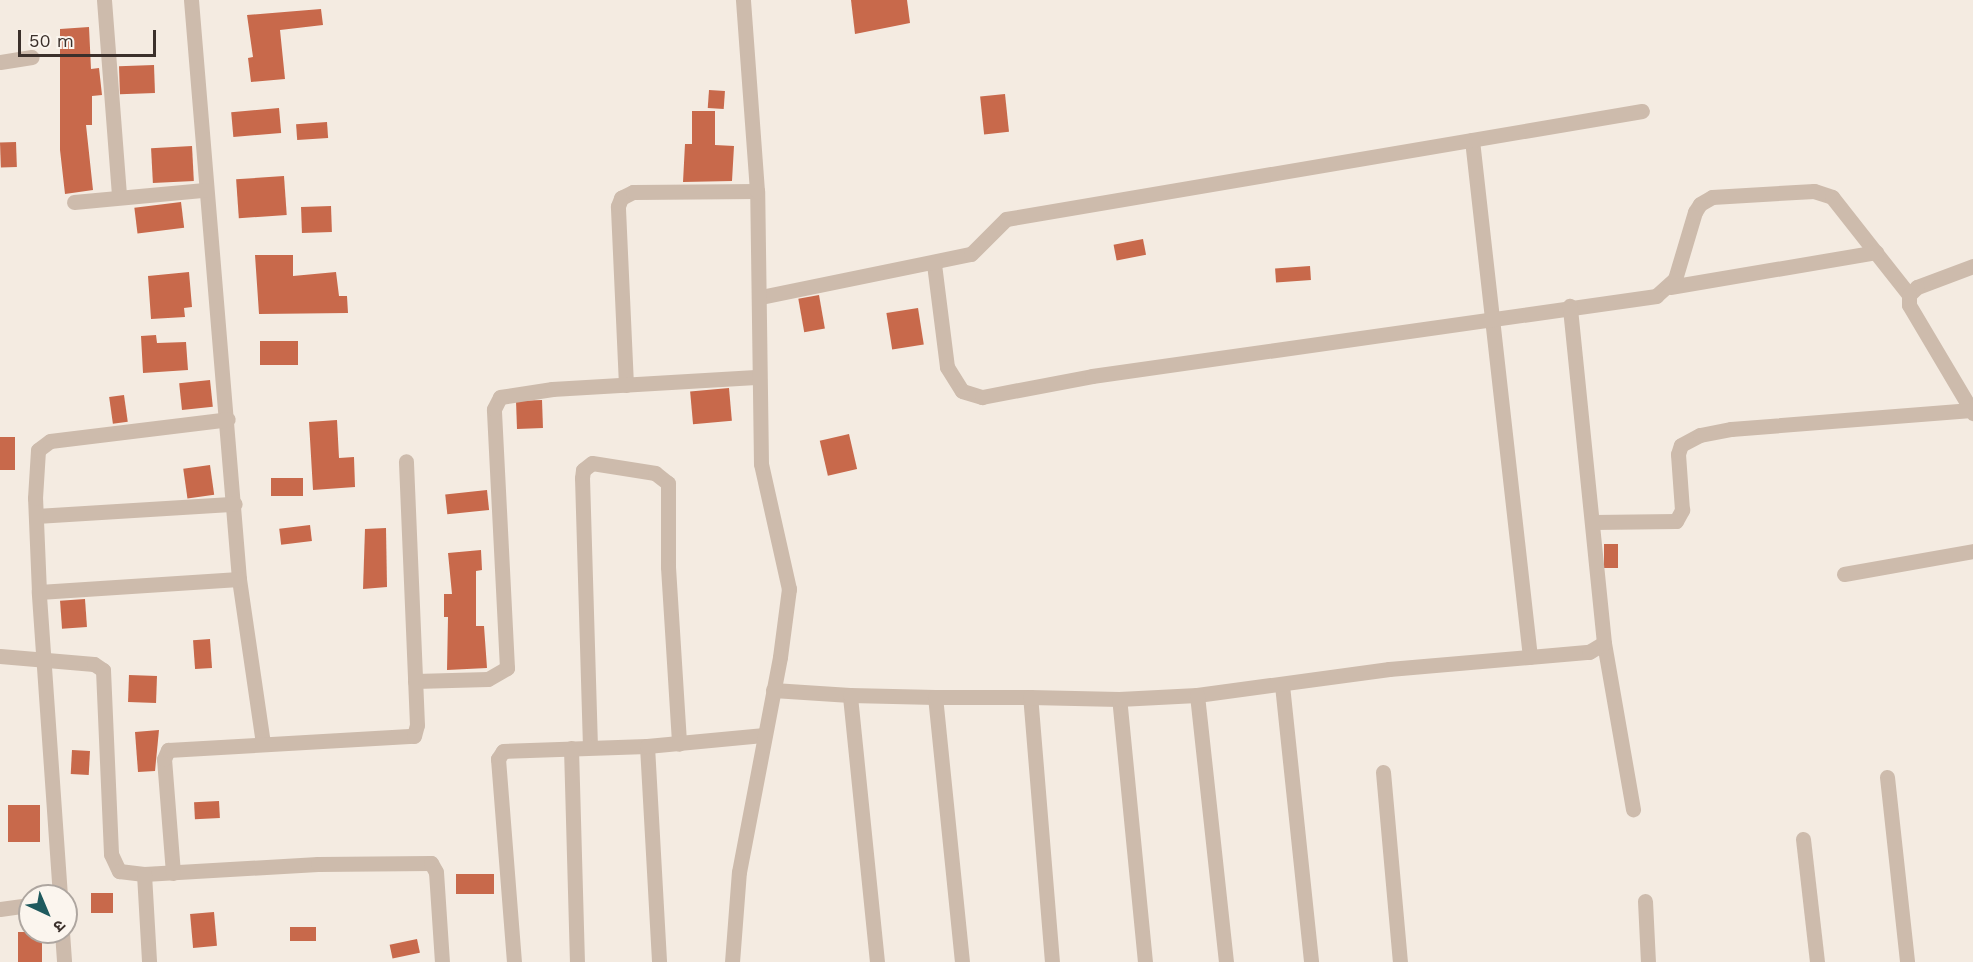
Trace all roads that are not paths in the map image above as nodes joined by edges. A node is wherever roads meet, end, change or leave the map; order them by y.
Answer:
1 (104, 0) edge
2 (190, 0) edge
3 (743, 0) edge
4 (32, 57) dead end
5 (0, 62) edge
6 (1642, 111) dead end
7 (1472, 140) junction
8 (204, 189) junction
9 (757, 191) junction
10 (119, 196) junction
11 (74, 202) dead end
12 (1876, 252) junction
13 (934, 264) junction
14 (1973, 266) edge
15 (1670, 287) junction
16 (1909, 296) junction
17 (760, 297) junction
18 (1570, 306) junction
19 (1491, 319) junction
20 (756, 377) junction
21 (626, 386) junction
22 (1972, 412) edge
23 (228, 419) junction
24 (406, 461) dead end
25 (235, 504) junction
26 (36, 516) junction
27 (1593, 522) junction
28 (1973, 551) edge
29 (1844, 574) dead end
30 (240, 579) junction
31 (39, 592) junction
32 (1604, 642) junction
33 (0, 656) edge
34 (1530, 657) junction
35 (44, 660) junction
36 (415, 681) junction
37 (1282, 685) junction
38 (773, 690) junction
39 (850, 695) junction
40 (1197, 695) junction
41 (935, 696) junction
42 (1030, 697) junction
43 (1119, 699) junction
44 (764, 735) junction
45 (263, 743) junction
46 (679, 744) junction
47 (646, 746) junction
48 (590, 747) junction
49 (571, 748) junction
50 (1383, 772) dead end
51 (1887, 777) dead end
52 (1633, 810) dead end
53 (1803, 839) dead end
54 (173, 873) junction
55 (144, 874) junction
56 (59, 884) edge
57 (1645, 901) dead end
58 (18, 907) edge
59 (0, 909) edge
60 (63, 944) edge
61 (64, 962) edge
62 (149, 962) edge
63 (442, 962) edge
64 (514, 962) edge
65 (577, 962) edge
66 (659, 962) edge
67 (732, 962) edge
68 (877, 962) edge
69 (962, 962) edge
70 (1052, 962) edge
71 (1145, 962) edge
72 (1226, 962) edge
73 (1311, 962) edge
74 (1400, 962) edge
75 (1648, 962) edge
76 (1817, 962) edge
77 (1907, 962) edge

1 - 10 street
2 - 8 street
3 - 9 street
4 - 5 street
6 - 7 street
7 - 13 street
7 - 19 street
8 - 10 street
8 - 23 street
9 - 17 street
9 - 21 street
10 - 11 street
12 - 15 street
12 - 15 street
12 - 16 street
13 - 17 street
13 - 19 street
14 - 16 street
15 - 18 street
16 - 22 street
17 - 20 street
18 - 19 street
18 - 27 street
19 - 34 street
20 - 21 street
20 - 38 street
21 - 36 street
22 - 27 street
23 - 25 street
23 - 26 street
24 - 36 street
25 - 26 street
25 - 30 street
26 - 31 street
27 - 32 street
28 - 29 street
30 - 31 street
30 - 45 street
31 - 35 street
32 - 34 street
32 - 52 street
33 - 35 street
34 - 37 street
35 - 55 street
35 - 56 street
36 - 45 street
37 - 40 street
37 - 73 street
38 - 39 street
38 - 44 street
39 - 41 street
39 - 68 street
40 - 43 street
40 - 72 street
41 - 42 street
41 - 69 street
42 - 43 street
42 - 70 street
43 - 71 street
44 - 46 street
44 - 67 street
45 - 54 street
46 - 47 street
46 - 48 street
47 - 48 street
47 - 66 street
48 - 49 street
49 - 64 street
49 - 65 street
50 - 74 street
51 - 77 street
53 - 76 street
54 - 55 street
54 - 63 street
55 - 62 street
57 - 75 street
58 - 59 street
60 - 61 street

